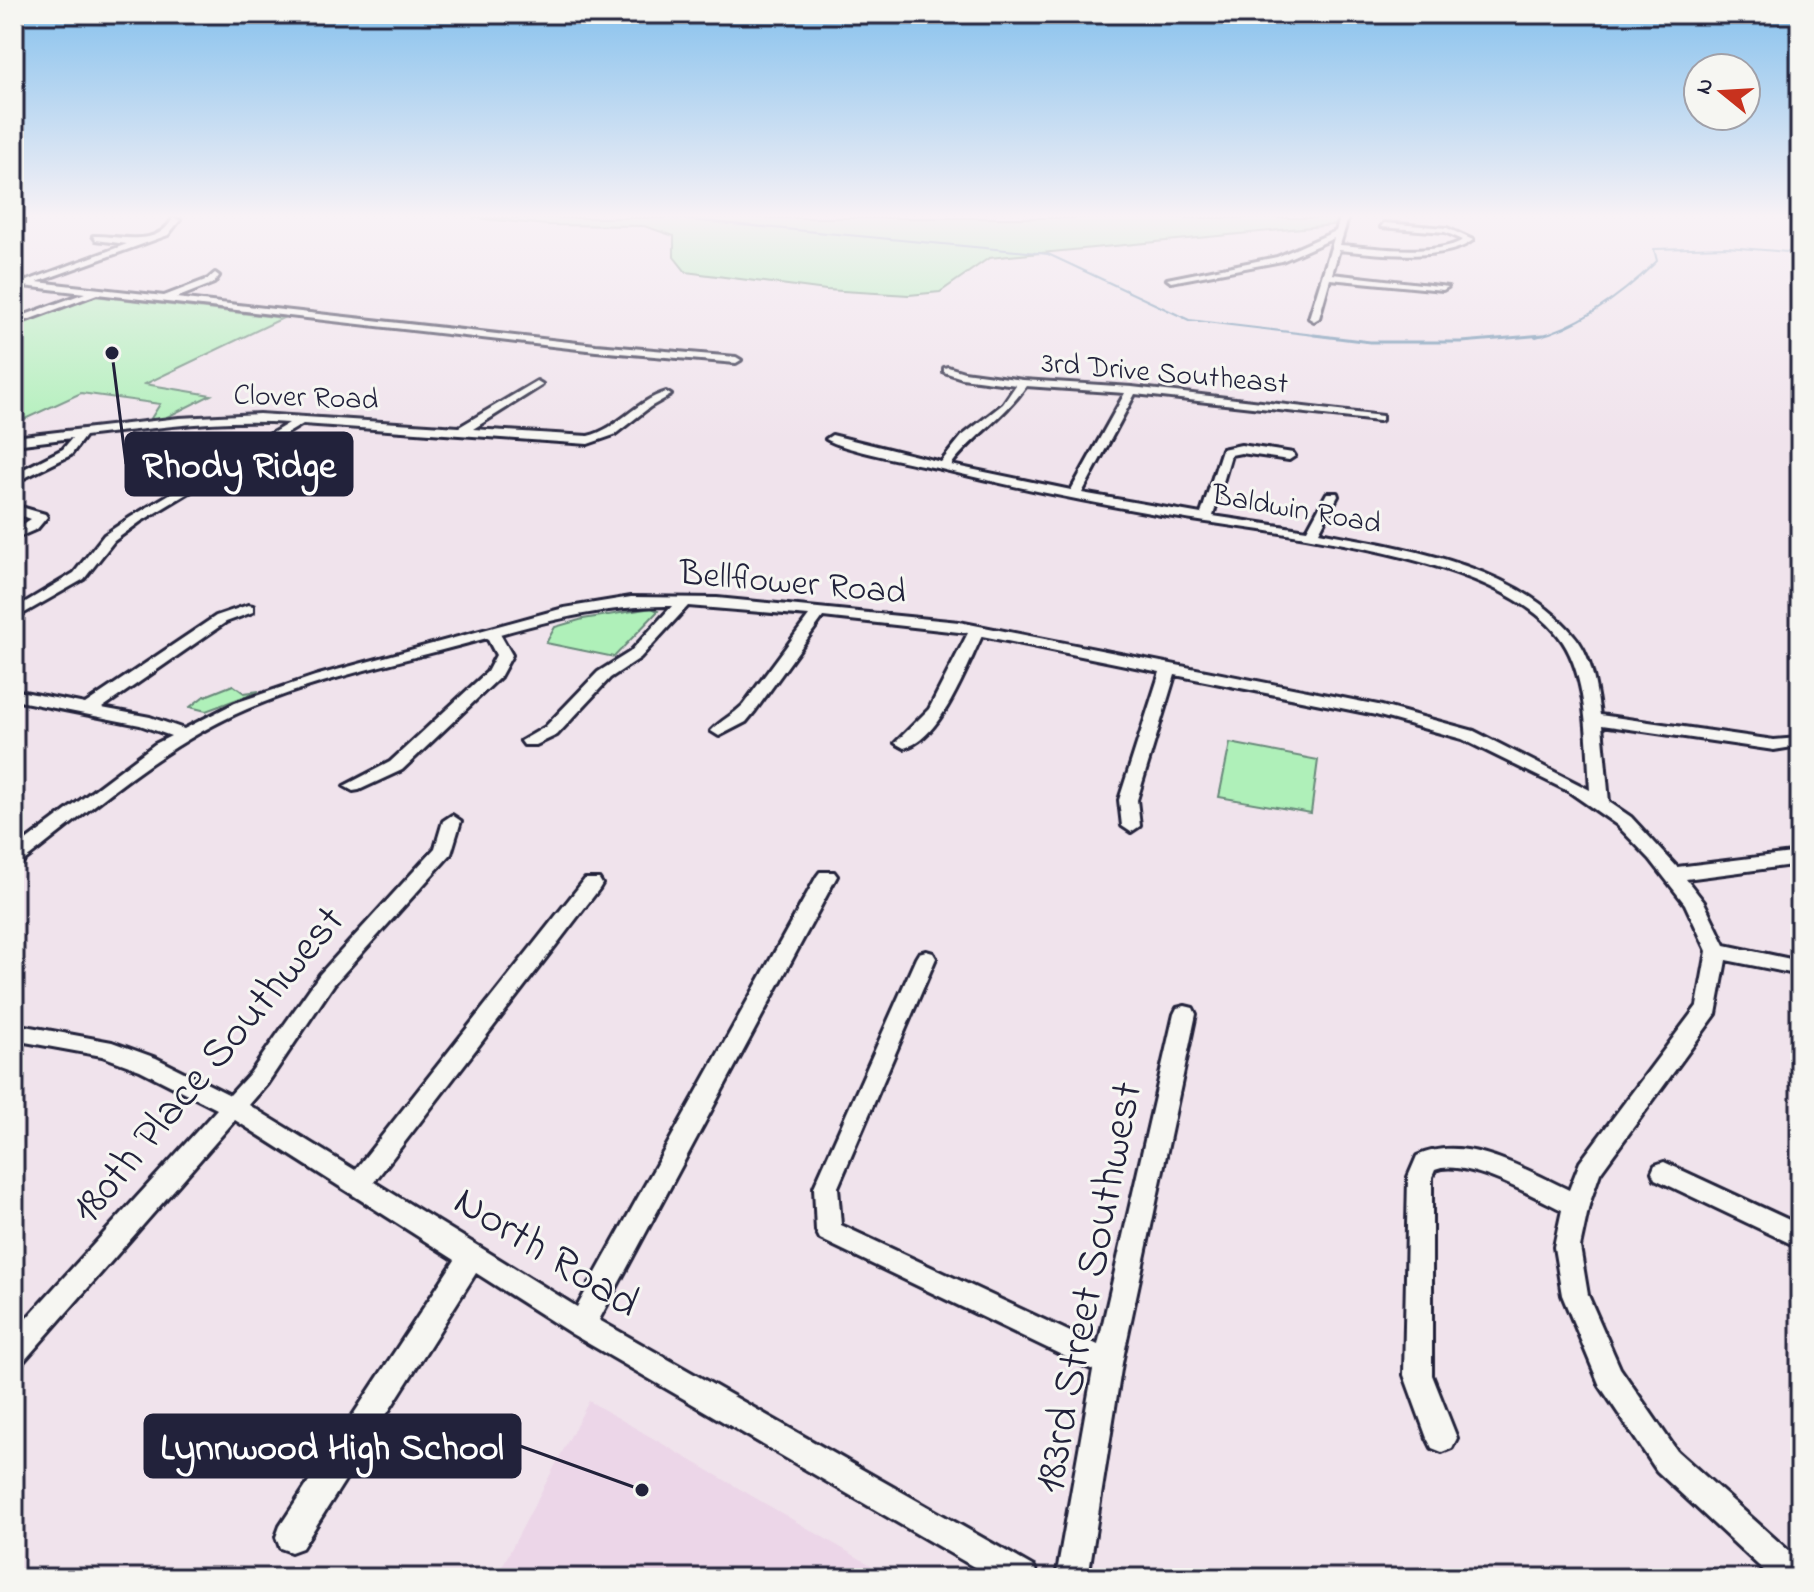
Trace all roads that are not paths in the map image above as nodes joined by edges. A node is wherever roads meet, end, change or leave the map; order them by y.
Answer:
1 (96, 292) edge
2 (99, 292) edge
3 (182, 292) edge
4 (1321, 292) edge
5 (165, 299) junction
6 (1314, 318) dead end
7 (14, 322) edge
8 (736, 360) dead end
9 (948, 370) dead end
10 (1023, 383) junction
11 (537, 384) dead end
12 (1132, 390) junction
13 (666, 395) dead end
14 (1378, 418) dead end
15 (301, 420) junction
16 (463, 430) junction
17 (81, 433) junction
18 (832, 439) dead end
19 (14, 441) edge
20 (1289, 456) dead end
21 (944, 466) junction
22 (14, 479) edge
23 (1075, 494) junction
24 (1332, 496) dead end
25 (14, 509) edge
26 (1206, 518) junction
27 (14, 535) edge
28 (1311, 535) junction
29 (685, 601) junction
30 (248, 609) dead end
31 (819, 613) junction
32 (14, 615) edge
33 (977, 631) junction
34 (492, 633) junction
35 (1169, 669) junction
36 (14, 695) edge
37 (88, 710) junction
38 (1592, 719) junction
39 (719, 731) dead end
40 (183, 735) junction
41 (530, 741) dead end
42 (1793, 742) dead end
43 (904, 743) dead end
44 (353, 786) dead end
45 (1600, 802) junction
46 (452, 821) dead end
47 (1131, 826) dead end
48 (1800, 858) edge
49 (14, 859) edge
50 (1672, 874) junction
51 (827, 876) dead end
52 (592, 884) dead end
53 (1717, 951) junction
54 (926, 958) dead end
55 (1800, 968) edge
56 (1185, 1014) dead end
57 (14, 1032) edge
58 (233, 1107) junction
59 (1664, 1172) dead end
60 (358, 1185) junction
61 (1576, 1205) junction
62 (1800, 1237) edge
63 (472, 1256) junction
64 (582, 1325) junction
65 (14, 1352) edge
66 (1108, 1363) junction
67 (1442, 1438) dead end
68 (291, 1537) dead end
69 (1023, 1578) edge
70 (1072, 1578) edge
71 (1795, 1578) edge

1 - 7 street
2 - 5 street
3 - 5 street
4 - 6 street
5 - 8 street
9 - 10 street, 3rd Drive Southeast
10 - 12 street, 3rd Drive Southeast
10 - 21 street
11 - 16 street
12 - 14 street, 3rd Drive Southeast
12 - 23 street
13 - 16 street, Clover Road
15 - 16 street, Clover Road
15 - 17 street, Clover Road
15 - 32 street
17 - 19 street, Clover Road
17 - 22 street
18 - 21 street, Baldwin Road
20 - 26 street
21 - 23 street, Baldwin Road
23 - 26 street, Baldwin Road
24 - 28 street
25 - 27 street
26 - 28 street, Baldwin Road
28 - 38 street, Baldwin Road
29 - 31 street, Bellflower Road
29 - 34 street, Bellflower Road
29 - 41 street
30 - 37 street
31 - 33 street, Bellflower Road
31 - 39 street
33 - 35 street, Bellflower Road
33 - 43 street
34 - 40 street, Bellflower Road
34 - 44 street
35 - 45 street, Bellflower Road
35 - 47 street
36 - 37 street
37 - 40 street
38 - 42 street
38 - 45 street, Baldwin Road
40 - 49 street, Bellflower Road
45 - 50 street, Bellflower Road
46 - 58 street, 180th Place Southwest
48 - 50 street
50 - 53 street, Bellflower Road
51 - 64 street
52 - 60 street
53 - 55 street
53 - 61 street
54 - 66 street
56 - 66 street, 183rd Street Southwest
57 - 58 street, North Road
58 - 60 street, North Road
58 - 65 street, 180th Place Southwest
59 - 62 street
60 - 63 street, North Road
61 - 67 street
61 - 71 street
63 - 64 street, North Road
63 - 68 street
64 - 69 street, North Road
66 - 70 street, 183rd Street Southwest

